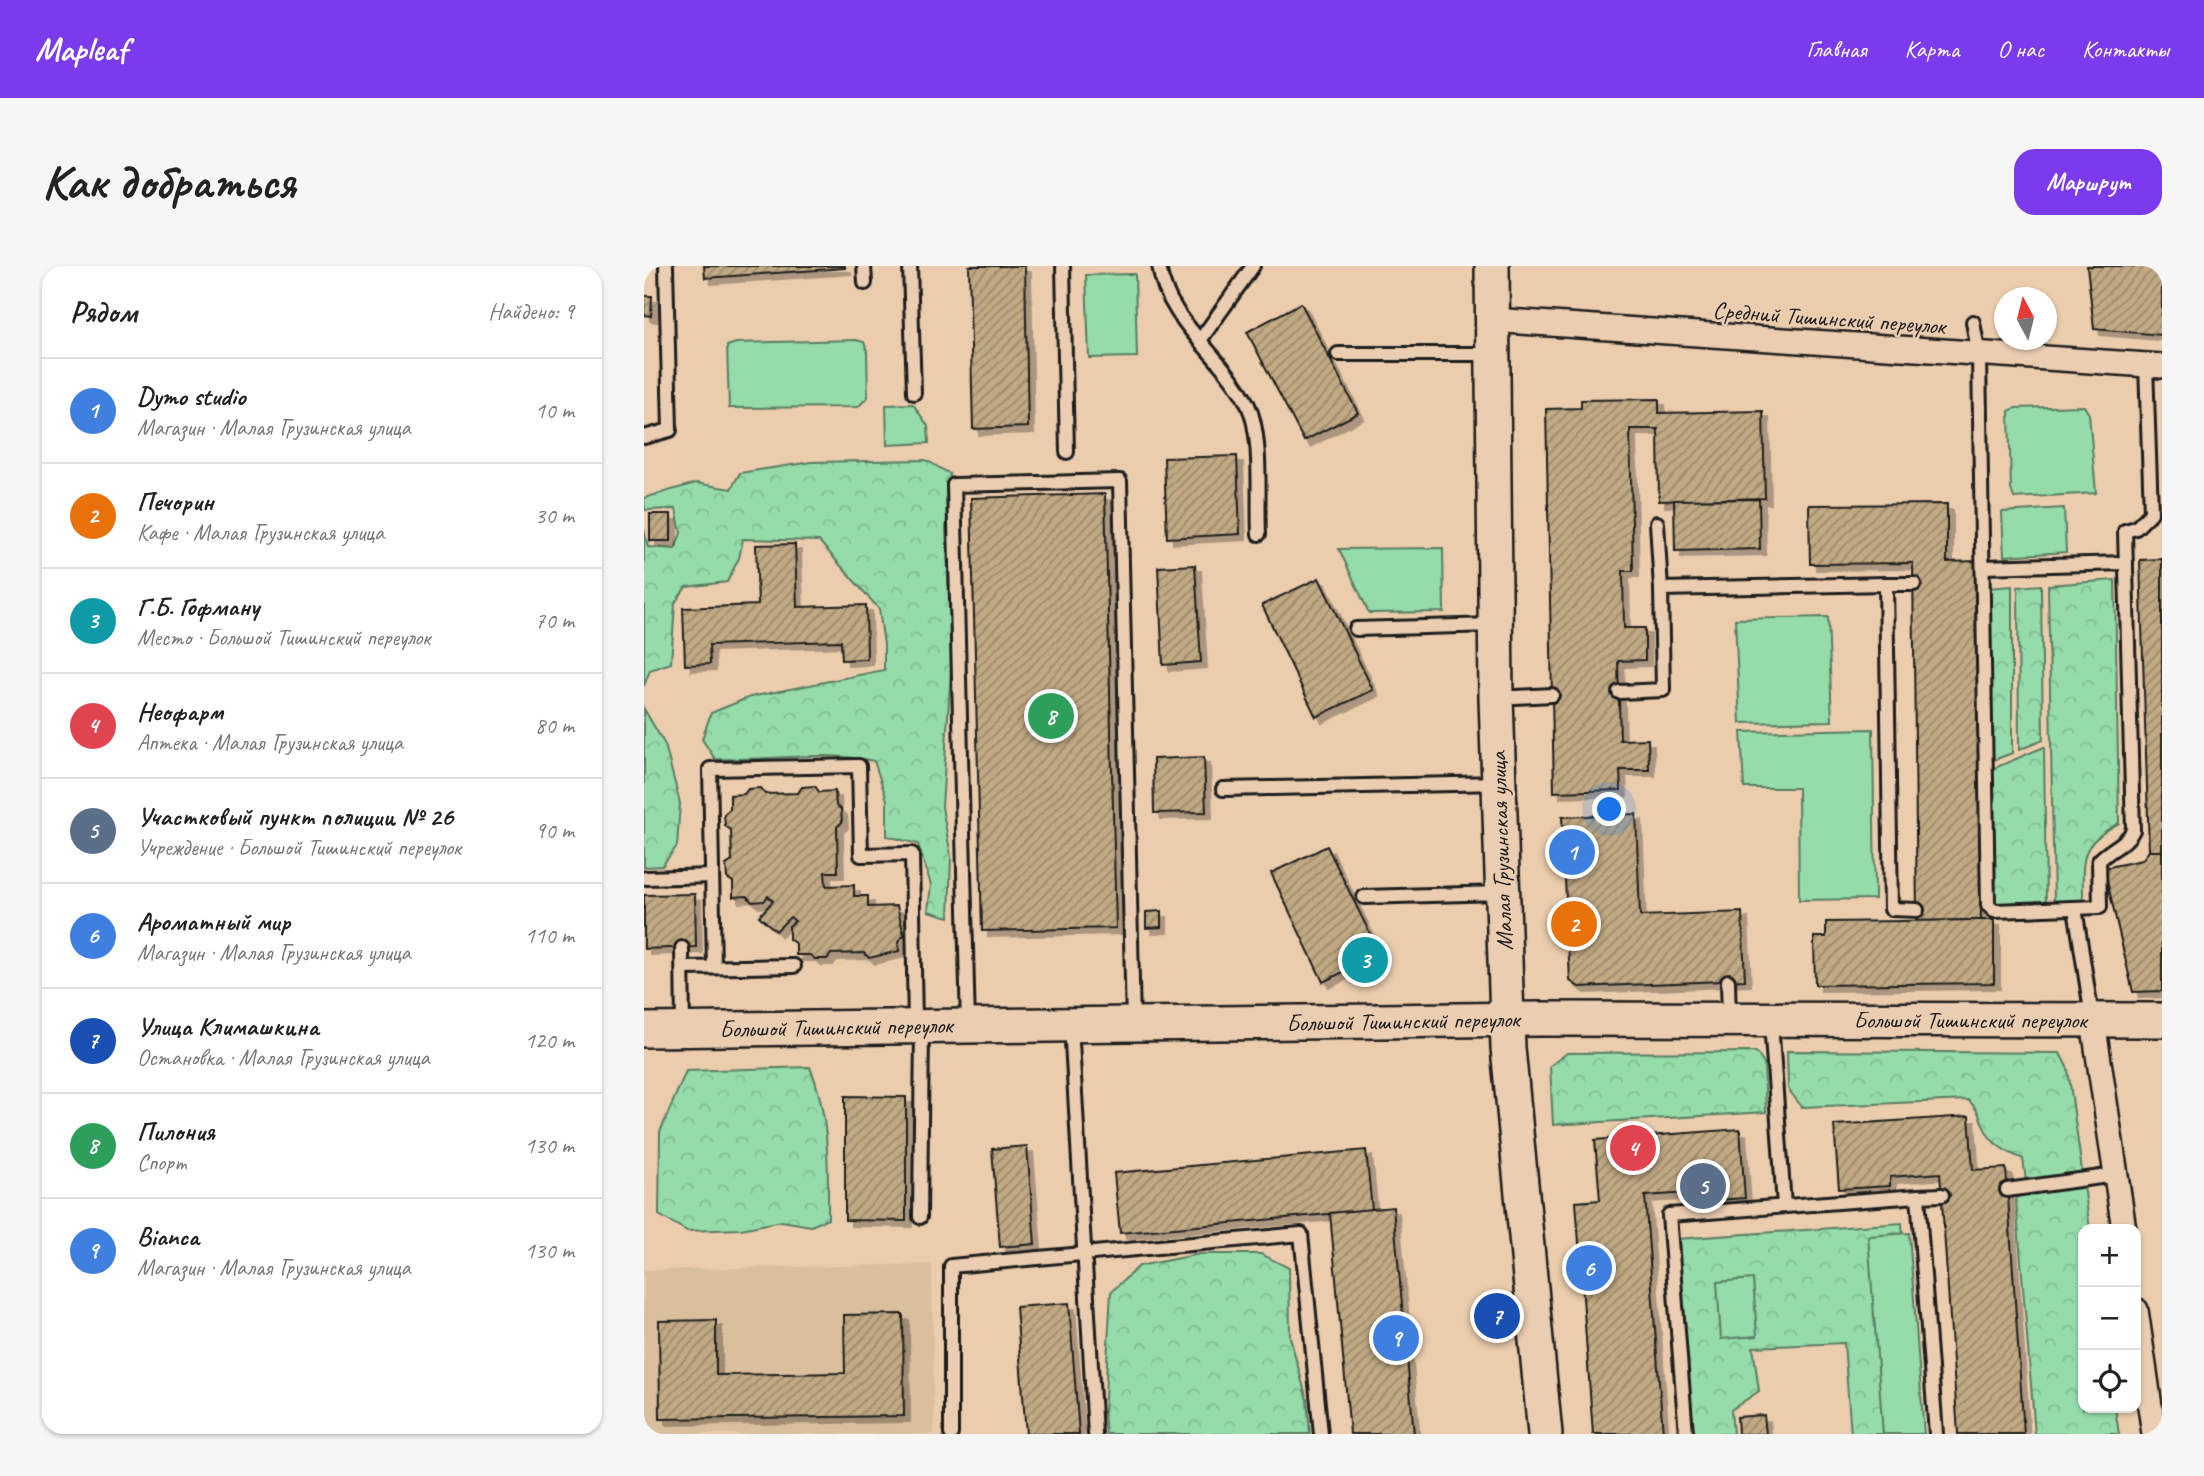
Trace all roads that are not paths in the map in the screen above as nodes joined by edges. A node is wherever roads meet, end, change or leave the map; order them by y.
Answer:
1 (666, 266) edge
2 (864, 266) edge
3 (910, 266) edge
4 (1063, 266) edge
5 (1159, 266) edge
6 (1253, 266) edge
7 (1492, 266) edge
8 (865, 283) dead end
9 (1492, 320) junction
10 (1973, 322) dead end
11 (1201, 339) junction
12 (1338, 354) dead end
13 (1493, 354) junction
14 (1979, 356) junction
15 (2154, 366) edge
16 (914, 393) dead end
17 (644, 437) edge
18 (1067, 452) dead end
19 (1657, 523) dead end
20 (1259, 534) dead end
21 (2126, 563) junction
22 (1983, 567) junction
23 (1886, 584) junction
24 (1913, 584) dead end
25 (1661, 589) junction
26 (1494, 625) junction
27 (1356, 629) dead end
28 (1619, 692) dead end
29 (1552, 695) dead end
30 (1496, 698) junction
31 (1499, 783) junction
32 (1223, 789) dead end
33 (712, 876) junction
34 (646, 878) edge
35 (1503, 893) junction
36 (1364, 897) dead end
37 (2075, 908) junction
38 (1917, 909) dead end
39 (682, 948) dead end
40 (794, 966) dead end
41 (714, 967) junction
42 (683, 968) junction
43 (1728, 981) dead end
44 (1507, 1019) junction
45 (1729, 1020) junction
46 (1770, 1020) junction
47 (2162, 1020) edge
48 (2093, 1021) junction
49 (1071, 1024) junction
50 (1133, 1024) junction
51 (968, 1026) junction
52 (918, 1027) junction
53 (683, 1029) junction
54 (644, 1030) edge
55 (2115, 1174) junction
56 (2007, 1190) dead end
57 (1942, 1195) dead end
58 (1918, 1196) junction
59 (1784, 1206) junction
60 (920, 1217) dead end
61 (2122, 1224) edge
62 (1086, 1252) junction
63 (2141, 1344) edge
64 (951, 1434) edge
65 (1095, 1434) edge
66 (1321, 1434) edge
67 (1545, 1434) edge
68 (1686, 1434) edge
69 (1936, 1434) edge
70 (2154, 1434) edge

1 - 17 lane
2 - 8 lane
3 - 16 lane
4 - 18 lane
5 - 11 lane
6 - 11 lane
7 - 9 street, Малая Грузинская улица
9 - 13 street, Малая Грузинская улица
9 - 14 street, Средний Тишинский переулок
10 - 14 lane
11 - 20 lane
12 - 13 lane
13 - 26 street, Малая Грузинская улица
14 - 15 street, Средний Тишинский переулок
14 - 22 lane
15 - 21 lane
19 - 25 lane
21 - 22 lane
21 - 37 lane
22 - 37 lane
23 - 24 lane
23 - 25 lane
23 - 38 lane
25 - 28 lane
26 - 27 lane
26 - 30 street, Малая Грузинская улица
29 - 30 lane
30 - 31 street, Малая Грузинская улица
31 - 32 lane
31 - 35 street, Малая Грузинская улица
33 - 34 lane
33 - 41 lane
33 - 52 lane
35 - 36 lane
35 - 44 street, Малая Грузинская улица
37 - 48 lane
39 - 42 lane
40 - 41 lane
41 - 42 lane
42 - 53 lane
43 - 45 lane
44 - 45 street, Большой Тишинский переулок
44 - 50 street, Большой Тишинский переулок
44 - 67 street, Малая Грузинская улица
45 - 46 street, Большой Тишинский переулок
46 - 48 street, Большой Тишинский переулок
46 - 59 lane
47 - 48 street, Большой Тишинский переулок
48 - 55 street
49 - 50 street, Большой Тишинский переулок
49 - 51 street, Большой Тишинский переулок
49 - 62 lane
50 - 51 lane
51 - 52 street, Большой Тишинский переулок
52 - 53 street, Большой Тишинский переулок
52 - 60 lane
53 - 54 street, Большой Тишинский переулок
55 - 56 lane
55 - 61 street
57 - 58 lane
58 - 59 lane
58 - 69 lane
59 - 68 lane
62 - 64 lane
62 - 65 lane
62 - 66 lane
63 - 70 street

